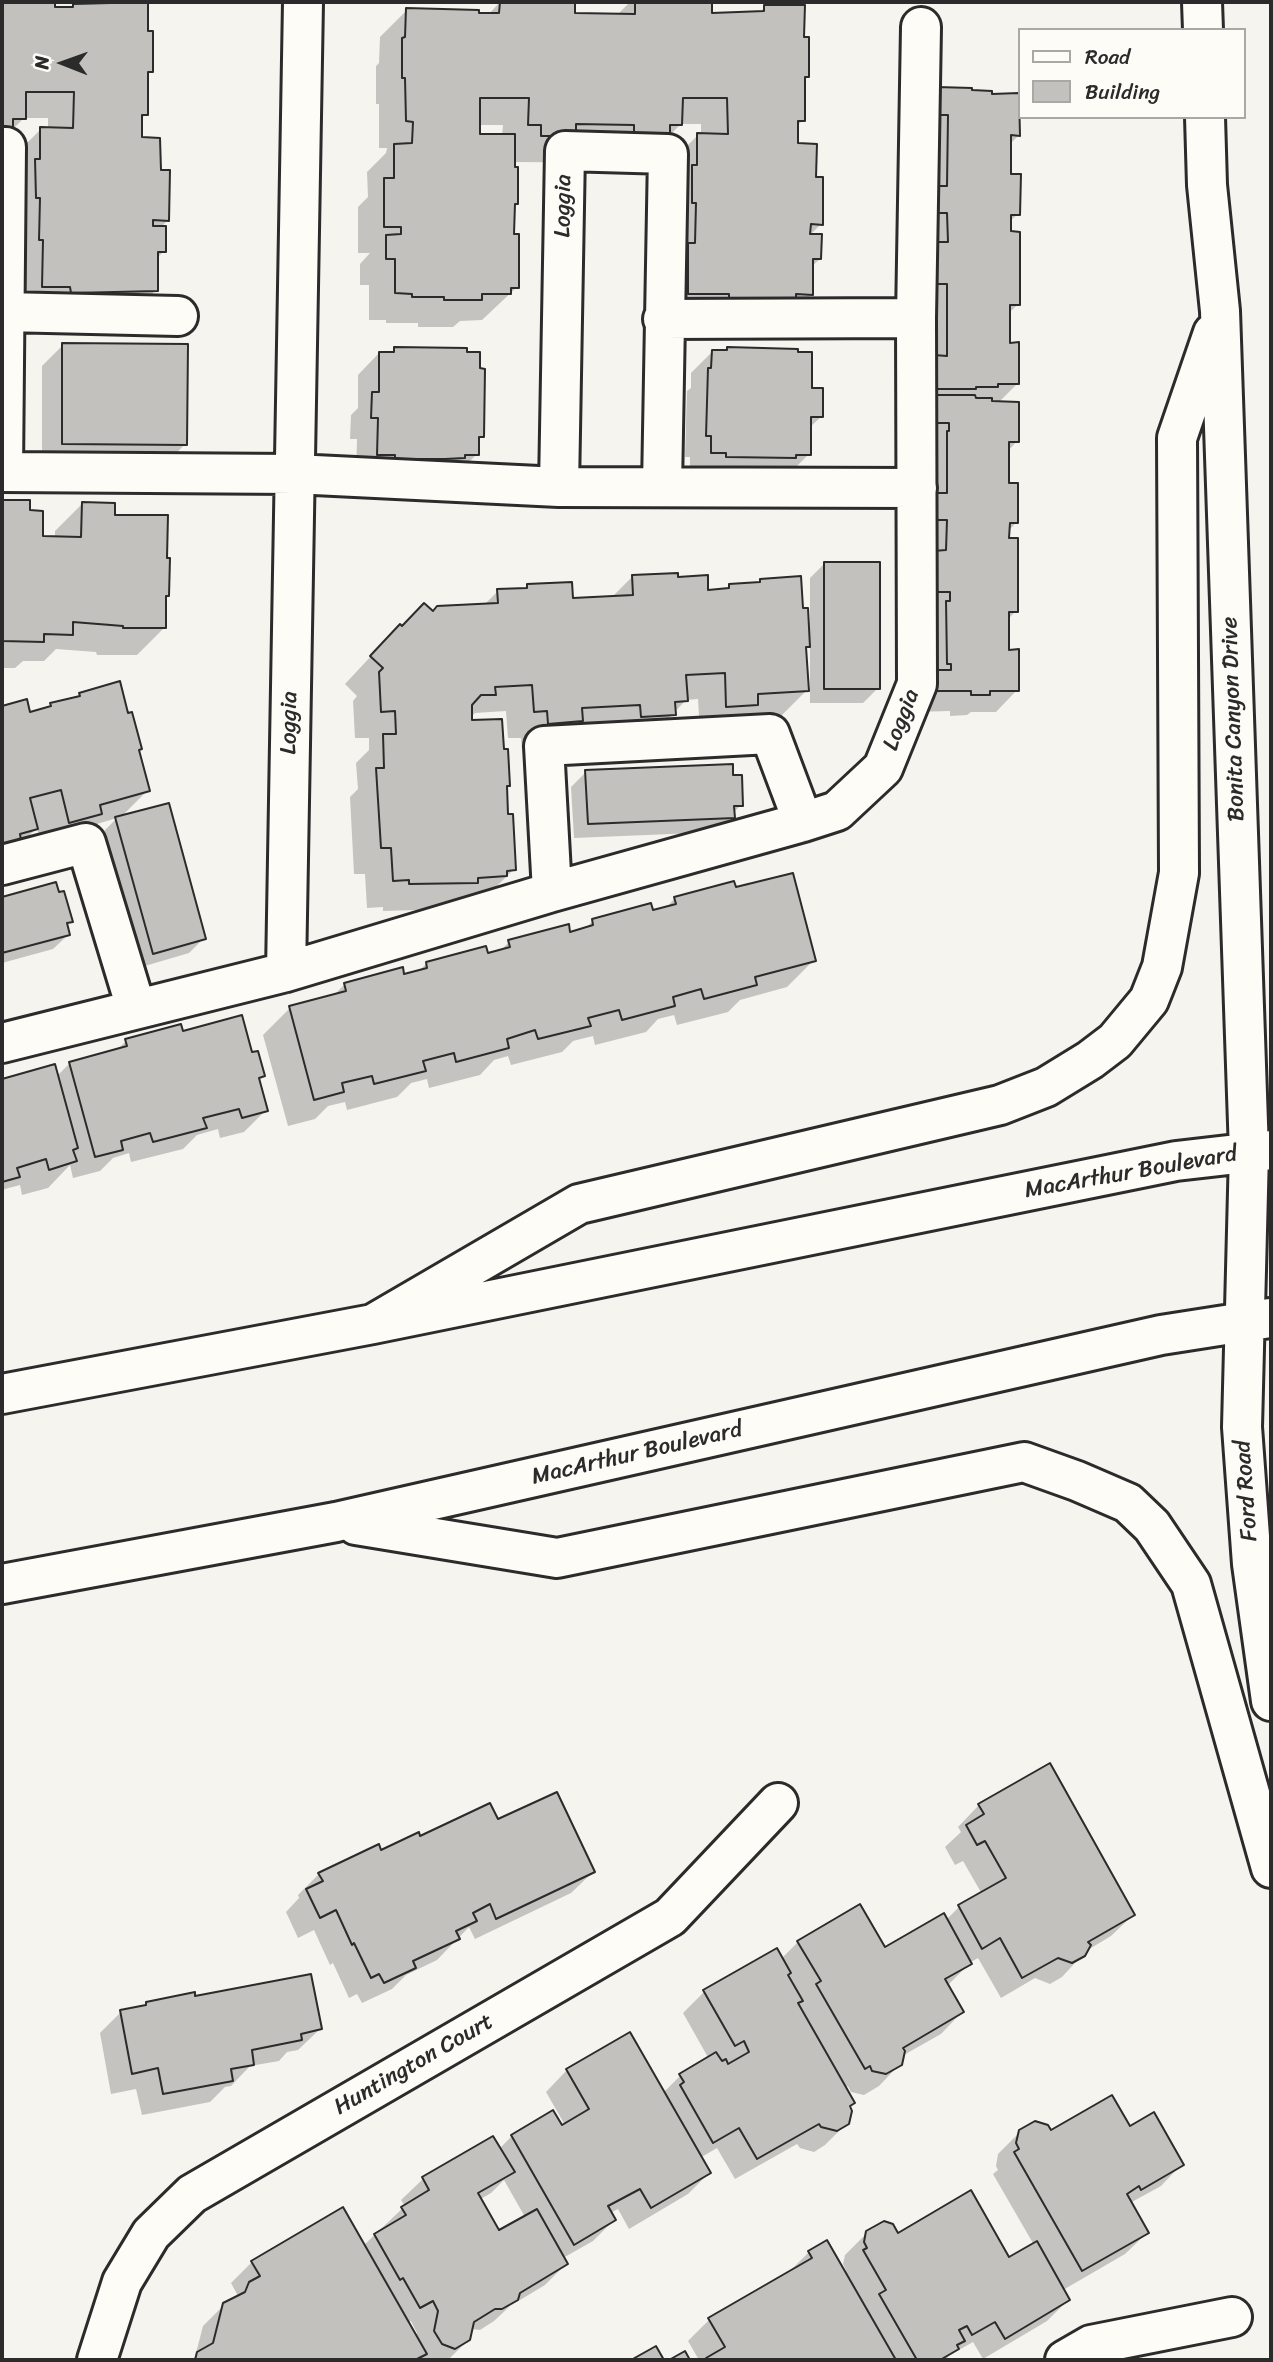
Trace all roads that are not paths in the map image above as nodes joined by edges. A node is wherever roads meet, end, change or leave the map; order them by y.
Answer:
1 (303, 2) edge
2 (1202, 2) edge
3 (920, 27) dead end
4 (1203, 28) edge
5 (1205, 119) edge
6 (2, 147) edge
7 (1220, 311) junction
8 (4, 312) junction
9 (178, 316) dead end
10 (916, 318) junction
11 (663, 319) junction
12 (2, 472) edge
13 (294, 474) junction
14 (559, 487) junction
15 (662, 487) junction
16 (917, 488) junction
17 (803, 822) junction
18 (2, 864) edge
19 (552, 892) junction
20 (286, 971) junction
21 (136, 1008) junction
22 (2, 1043) edge
23 (1260, 1151) edge
24 (1258, 1319) edge
25 (373, 1324) junction
26 (2, 1394) edge
27 (336, 1522) junction
28 (2, 1584) edge
29 (1271, 1702) edge
30 (778, 1803) dead end
31 (1271, 1868) edge
32 (1232, 2317) dead end
33 (97, 2360) edge
34 (1065, 2360) edge

1 - 13 main road, Loggia
2 - 4 main road
3 - 10 main road, Loggia
5 - 7 main road, Bonita Canyon Drive
6 - 8 main road
7 - 23 main road, Bonita Canyon Drive
7 - 25 main road
8 - 9 main road
8 - 12 main road
10 - 11 main road
10 - 16 main road, Loggia
11 - 14 main road, Loggia
11 - 15 main road, Loggia
12 - 13 main road
13 - 14 main road
13 - 20 main road, Loggia
14 - 15 main road
15 - 16 main road
16 - 17 main road, Loggia
17 - 19 main road, Loggia
17 - 19 main road
18 - 21 main road
19 - 20 main road, Loggia
20 - 21 main road, Loggia
21 - 22 main road, Loggia
23 - 24 main road, Bonita Canyon Drive
23 - 25 main road, MacArthur Boulevard
24 - 27 main road, MacArthur Boulevard
24 - 29 main road, Ford Road
25 - 26 main road, MacArthur Boulevard
27 - 28 main road, MacArthur Boulevard
27 - 31 main road
30 - 33 main road, Huntington Court
32 - 34 main road

